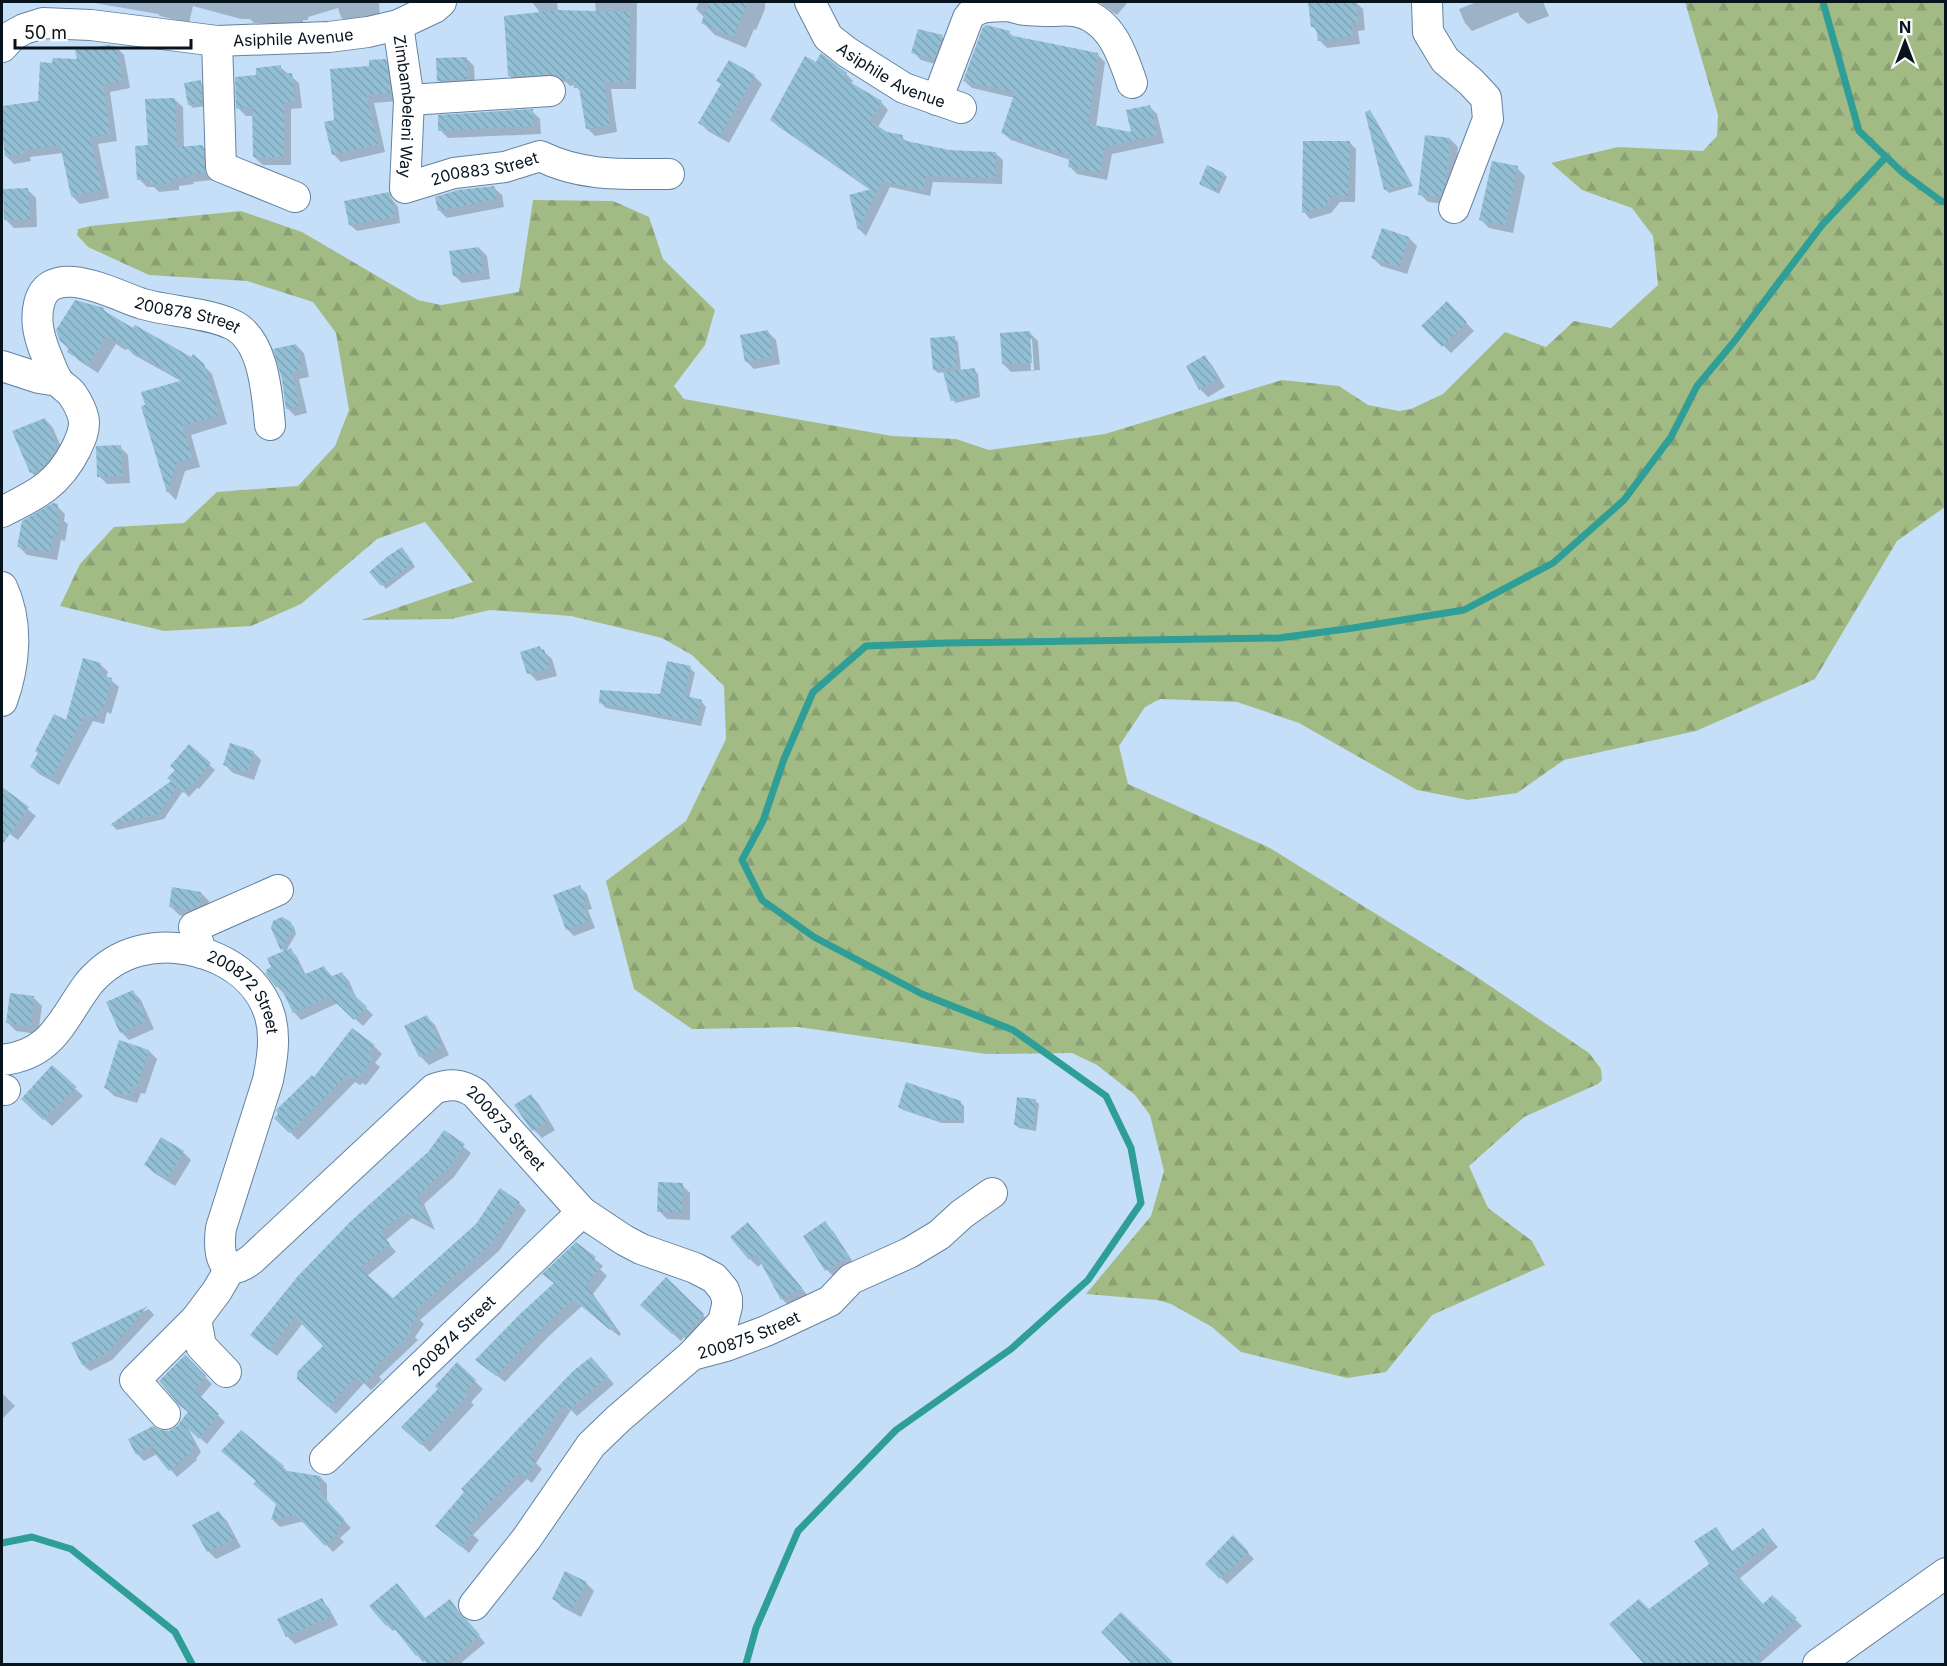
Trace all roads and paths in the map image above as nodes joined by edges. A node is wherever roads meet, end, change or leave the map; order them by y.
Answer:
1 (441, 2) edge
2 (810, 2) edge
3 (1427, 2) edge
4 (1012, 4) edge
5 (398, 25) junction
6 (217, 41) junction
7 (2, 47) edge
8 (1132, 82) dead end
9 (550, 92) dead end
10 (409, 100) junction
11 (669, 174) dead end
12 (405, 188) joint
13 (295, 197) dead end
14 (1454, 208) dead end
15 (2, 366) edge
16 (58, 381) junction
17 (270, 425) dead end
18 (2, 512) edge
19 (2, 587) edge
20 (2, 701) edge
21 (278, 890) dead end
22 (201, 953) junction
23 (2, 1060) edge
24 (992, 1193) dead end
25 (582, 1212) junction
26 (234, 1267) junction
27 (196, 1319) junction
28 (692, 1355) junction
29 (226, 1372) dead end
30 (165, 1414) dead end
31 (326, 1460) dead end
32 (1946, 1573) edge
33 (474, 1605) dead end
34 (1818, 1665) edge

1 - 5 street, Asiphile Avenue
2 - 4 street, Asiphile Avenue
3 - 14 street
4 - 8 street
5 - 6 street, Asiphile Avenue
5 - 10 street, Zimbambeleni Way
6 - 7 street, Asiphile Avenue
6 - 13 street
9 - 10 street
10 - 12 street, Zimbambeleni Way
11 - 12 street, 200883 Street
15 - 16 street
16 - 17 street, 200878 Street
16 - 18 street
19 - 20 street
21 - 22 street
22 - 23 street, 200872 Street
22 - 26 street, 200872 Street
24 - 28 street, 200875 Street
25 - 26 street, 200873 Street
25 - 28 street, 200873 Street
25 - 31 street, 200874 Street
26 - 27 street
27 - 29 street
27 - 30 street
28 - 33 street, 200875 Street
32 - 34 street

